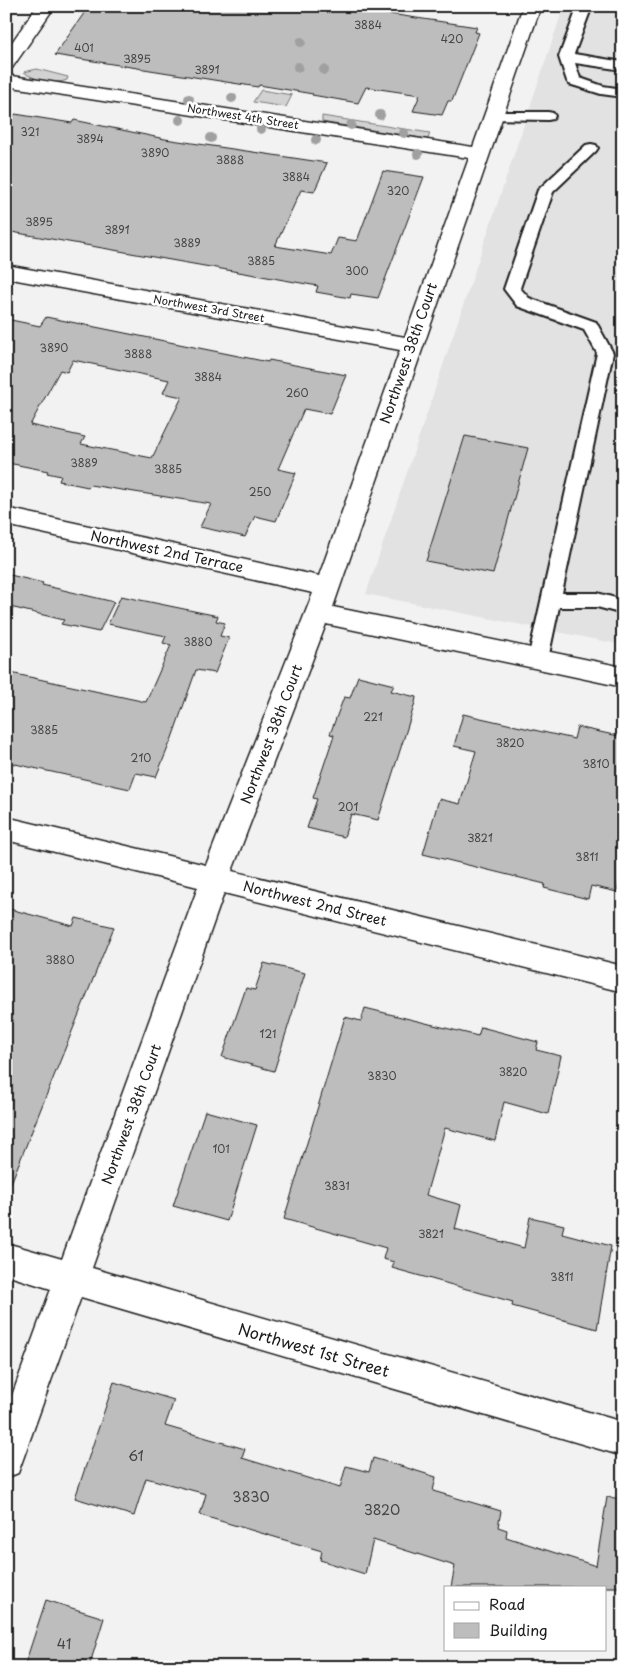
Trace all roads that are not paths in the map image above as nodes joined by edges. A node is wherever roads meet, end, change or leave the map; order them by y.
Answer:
1 (46, 6) edge
2 (531, 6) edge
3 (585, 6) edge
4 (566, 57) junction
5 (6, 64) edge
6 (623, 66) edge
7 (571, 72) junction
8 (6, 80) edge
9 (623, 80) edge
10 (623, 93) edge
11 (493, 116) junction
12 (548, 116) dead end
13 (591, 148) dead end
14 (479, 154) junction
15 (6, 271) edge
16 (411, 345) junction
17 (6, 516) edge
18 (327, 587) junction
19 (551, 600) junction
20 (623, 607) edge
21 (318, 613) junction
22 (538, 659) junction
23 (623, 677) edge
24 (6, 828) edge
25 (215, 879) junction
26 (623, 979) edge
27 (6, 1259) edge
28 (72, 1278) junction
29 (623, 1438) edge
30 (6, 1461) edge

1 - 5 street
2 - 11 street, Northwest 38th Court
3 - 4 lane
4 - 6 lane
4 - 7 lane
7 - 9 lane
7 - 10 lane
8 - 14 street, Northwest 4th Street
11 - 12 lane
11 - 14 street, Northwest 38th Court
13 - 19 lane
14 - 16 street, Northwest 38th Court
15 - 16 street, Northwest 3rd Street
16 - 18 street, Northwest 38th Court
17 - 18 street, Northwest 2nd Terrace
18 - 21 street, Northwest 38th Court
19 - 20 lane
19 - 22 lane
21 - 22 street
21 - 25 street, Northwest 38th Court
22 - 23 street
24 - 25 street, Northwest 2nd Street
25 - 26 street, Northwest 2nd Street
25 - 28 street, Northwest 38th Court
27 - 28 street, Northwest 1st Street
28 - 29 street, Northwest 1st Street
28 - 30 street, Northwest 38th Court

